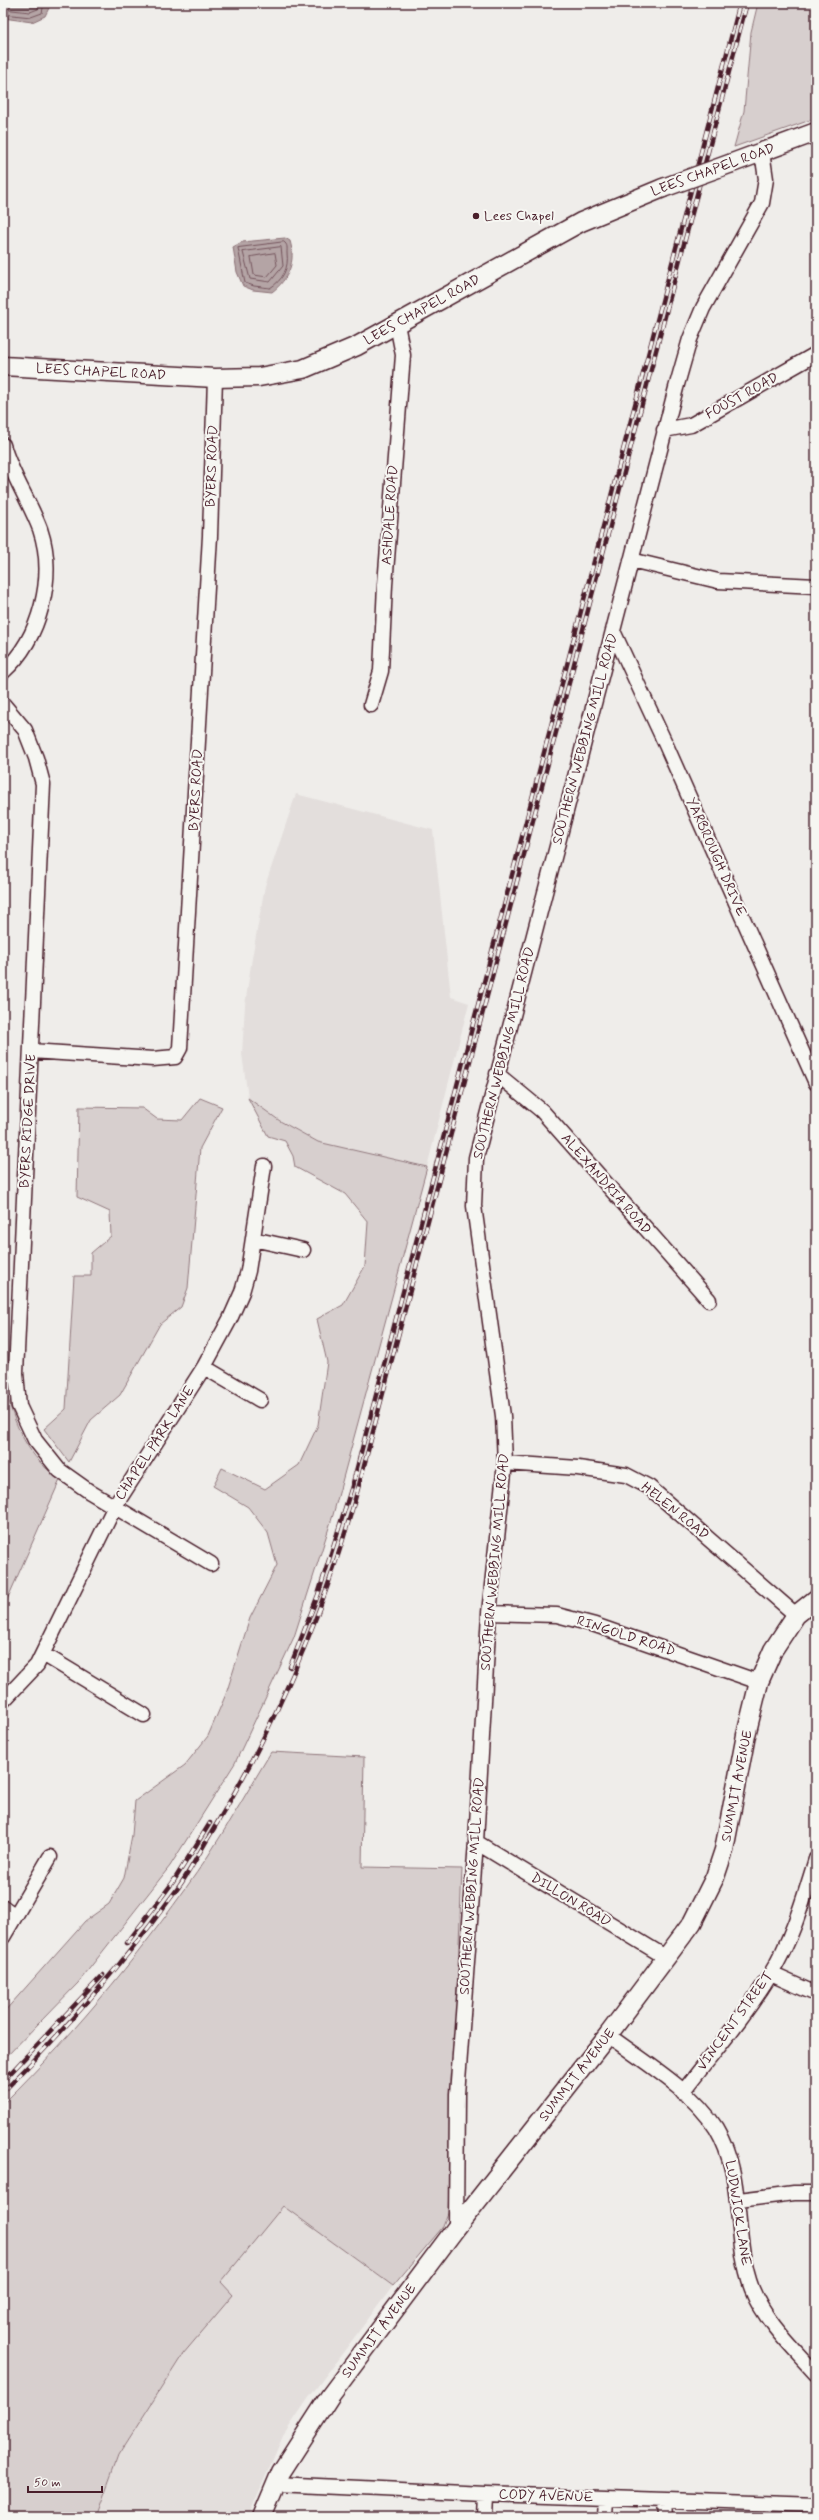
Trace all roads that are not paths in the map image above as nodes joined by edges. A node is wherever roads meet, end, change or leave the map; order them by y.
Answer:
1 (816, 132) edge
2 (762, 152) junction
3 (397, 324) junction
4 (816, 354) edge
5 (3, 366) edge
6 (215, 378) junction
7 (664, 430) junction
8 (3, 445) edge
9 (632, 560) junction
10 (816, 586) edge
11 (613, 632) junction
12 (3, 672) edge
13 (3, 704) edge
14 (371, 706) dead end
15 (31, 1051) junction
16 (497, 1074) junction
17 (816, 1083) edge
18 (264, 1166) dead end
19 (253, 1239) junction
20 (303, 1250) dead end
21 (709, 1300) dead end
22 (204, 1368) junction
23 (260, 1400) dead end
24 (505, 1463) junction
25 (115, 1506) junction
26 (211, 1564) dead end
27 (816, 1599) edge
28 (489, 1613) junction
29 (796, 1615) junction
30 (43, 1654) junction
31 (759, 1682) junction
32 (3, 1701) edge
33 (144, 1715) dead end
34 (476, 1842) junction
35 (50, 1857) dead end
36 (816, 1859) edge
37 (9, 1911) edge
38 (3, 1937) edge
39 (667, 1958) junction
40 (771, 1974) junction
41 (816, 1994) edge
42 (608, 2035) junction
43 (683, 2092) junction
44 (816, 2193) edge
45 (739, 2200) junction
46 (456, 2228) junction
47 (816, 2374) edge
48 (276, 2484) junction
49 (486, 2494) junction
50 (605, 2498) junction
51 (664, 2500) junction
52 (816, 2505) edge
53 (785, 2510) edge
54 (262, 2517) edge
55 (484, 2517) edge
56 (604, 2517) edge
57 (665, 2517) edge

1 - 2 main road, LEES CHAPEL ROAD
2 - 3 main road, LEES CHAPEL ROAD, bridge
2 - 7 street, SOUTHERN WEBBING MILL ROAD
3 - 6 main road, LEES CHAPEL ROAD
3 - 14 street, ASHDALE ROAD
4 - 7 street, FOUST ROAD
5 - 6 main road, LEES CHAPEL ROAD
6 - 15 street, BYERS ROAD
7 - 9 street, SOUTHERN WEBBING MILL ROAD
8 - 12 street
9 - 10 street
9 - 11 street, SOUTHERN WEBBING MILL ROAD
11 - 16 street, SOUTHERN WEBBING MILL ROAD
11 - 17 street, YARBROUGH DRIVE
13 - 15 street, BYERS RIDGE DRIVE
15 - 25 street, BYERS RIDGE DRIVE
16 - 21 street, ALEXANDRIA ROAD
16 - 24 street, SOUTHERN WEBBING MILL ROAD
18 - 19 street, CHAPEL PARK LANE
19 - 20 street
19 - 22 street, CHAPEL PARK LANE
22 - 23 street
22 - 25 street, CHAPEL PARK LANE
24 - 28 street, SOUTHERN WEBBING MILL ROAD
24 - 29 street, HELEN ROAD
25 - 26 street, BYERS RIDGE DRIVE
25 - 30 street, CHAPEL PARK LANE
27 - 29 main road, SUMMIT AVENUE
28 - 31 street, RINGOLD ROAD
28 - 34 street, SOUTHERN WEBBING MILL ROAD
29 - 31 main road, SUMMIT AVENUE
30 - 32 street, CHAPEL PARK LANE
30 - 33 street
31 - 39 main road, SUMMIT AVENUE
34 - 39 street, DILLON ROAD
34 - 46 street, SOUTHERN WEBBING MILL ROAD
35 - 37 street
36 - 40 street, VINCENT STREET
37 - 38 street
39 - 42 main road, SUMMIT AVENUE
40 - 41 street
40 - 43 street, VINCENT STREET
42 - 43 street, LUDWICK LANE
42 - 46 main road, SUMMIT AVENUE
43 - 45 street, LUDWICK LANE
44 - 45 street
45 - 47 street, LUDWICK LANE
46 - 48 main road, SUMMIT AVENUE
48 - 49 street, CODY AVENUE
48 - 54 main road, SUMMIT AVENUE
49 - 50 street, CODY AVENUE
49 - 55 street
50 - 51 street, CODY AVENUE
50 - 56 street
51 - 53 street, CODY AVENUE
51 - 57 street
52 - 53 street, CODY AVENUE

